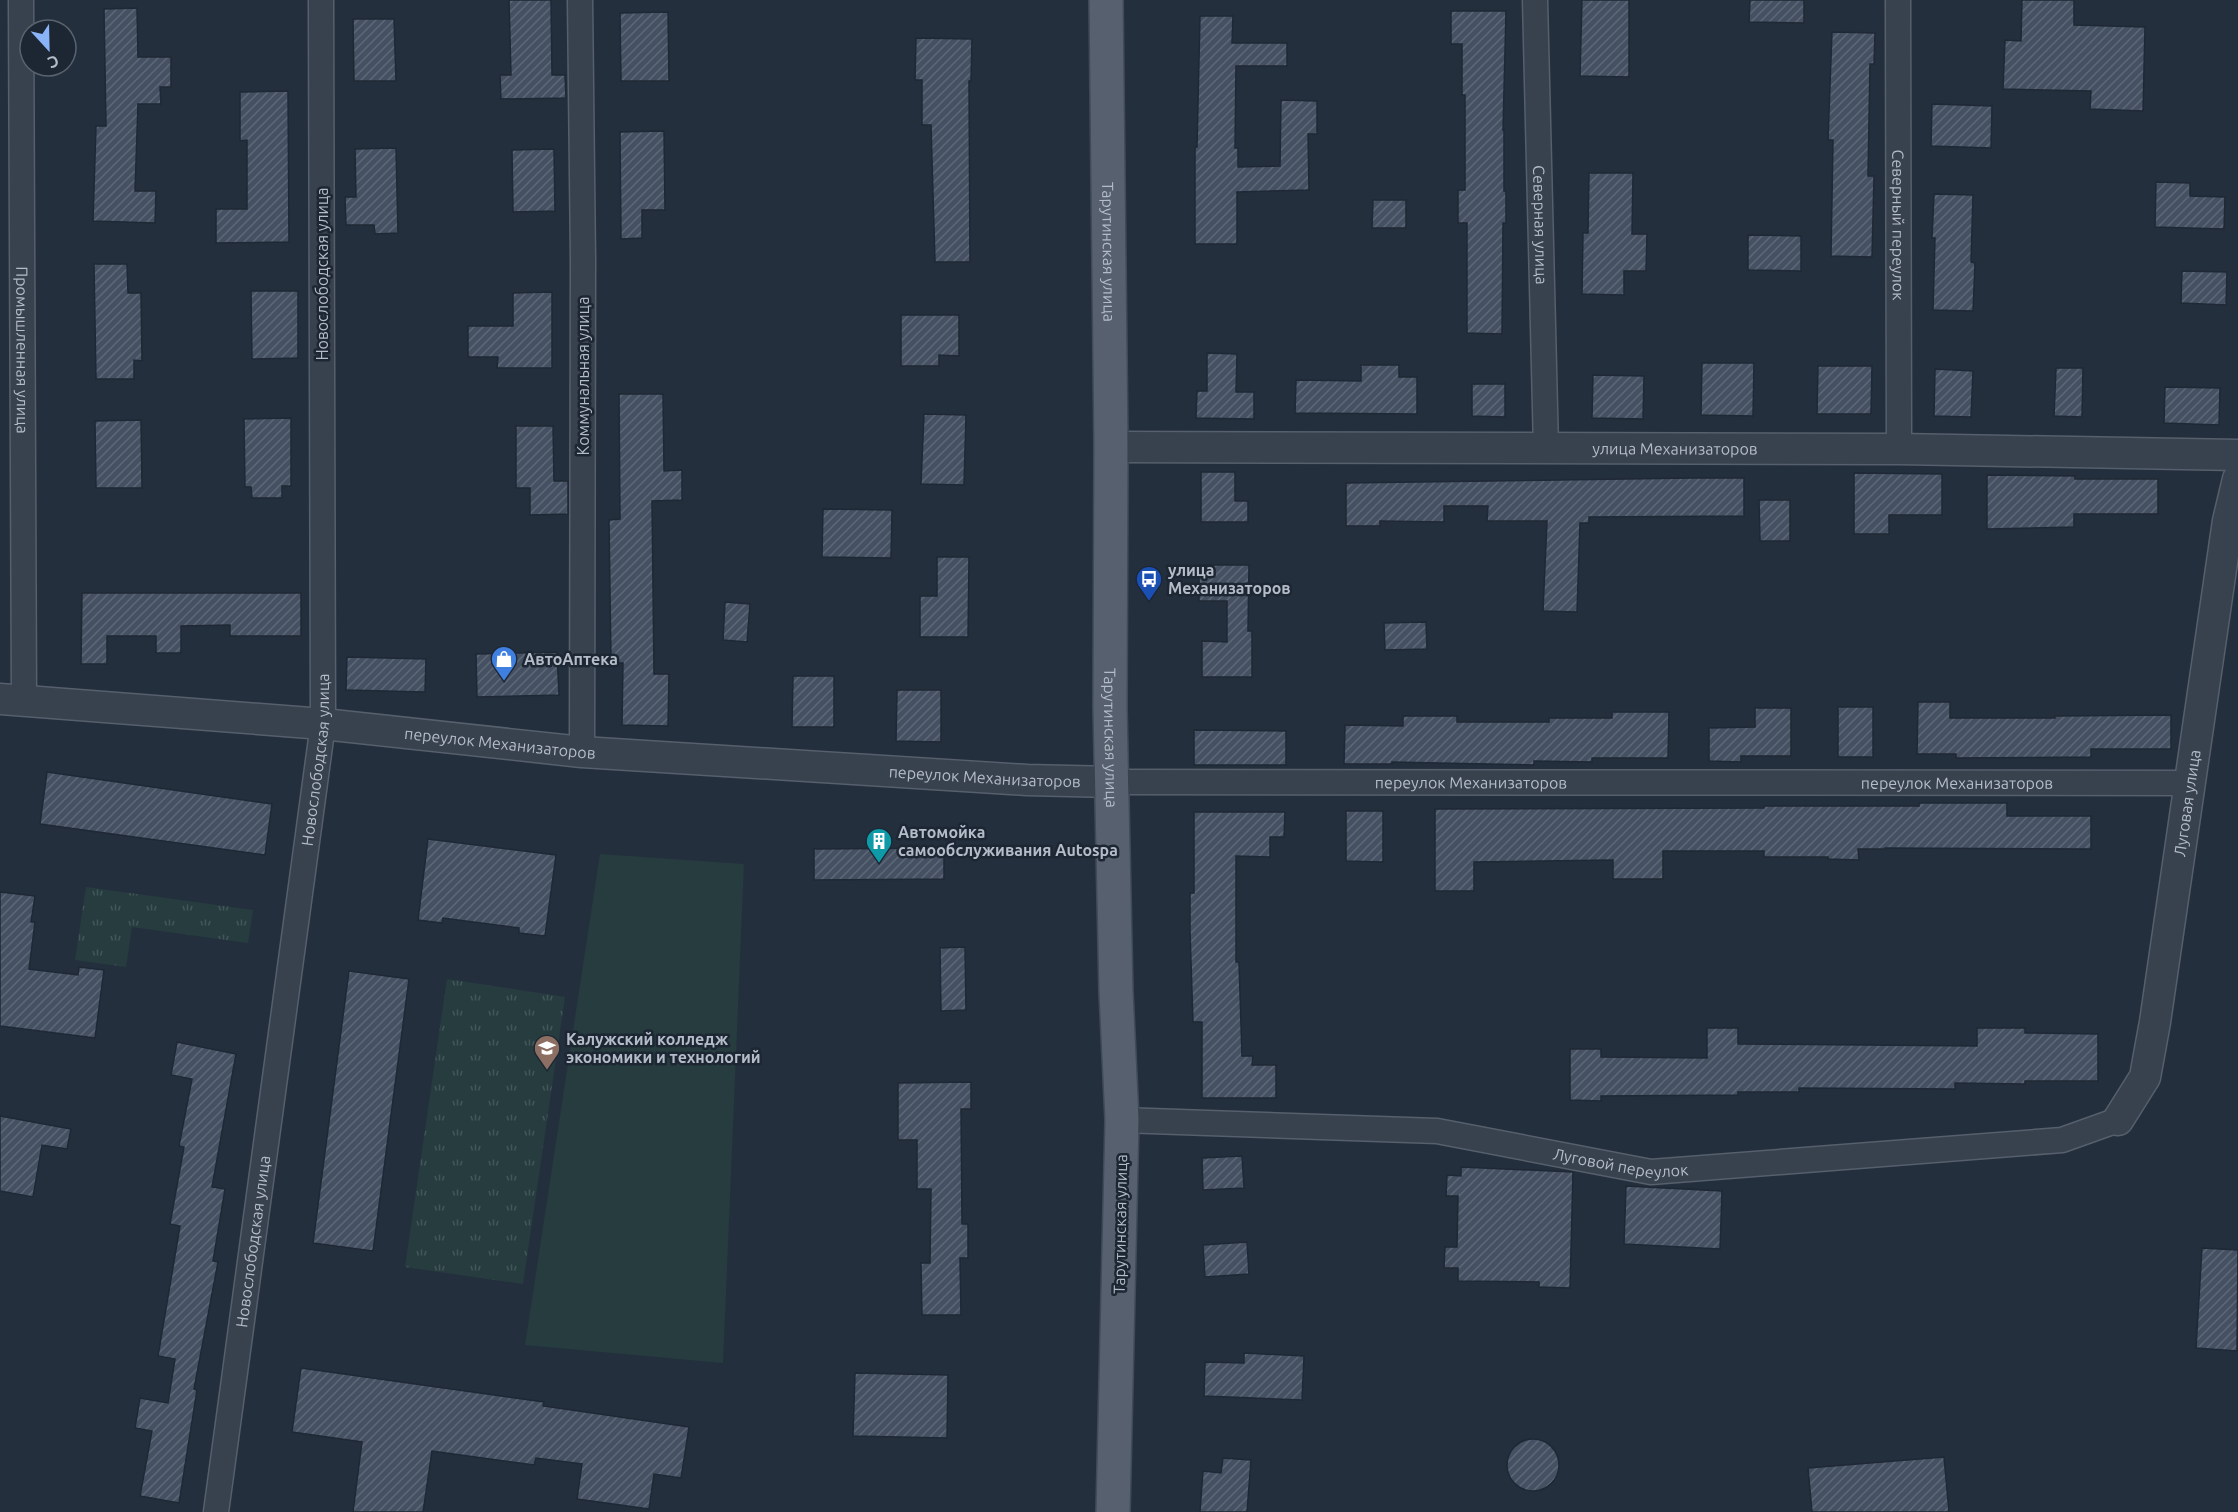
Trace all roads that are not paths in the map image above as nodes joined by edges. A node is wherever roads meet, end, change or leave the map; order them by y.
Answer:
1 (21, 0) edge
2 (321, 0) edge
3 (580, 0) edge
4 (1106, 0) edge
5 (1534, 0) edge
6 (1898, 0) edge
7 (1111, 447) junction
8 (1546, 449) junction
9 (1899, 449) junction
10 (2238, 455) edge
11 (2238, 479) edge
12 (12, 699) edge
13 (323, 724) junction
14 (582, 752) junction
15 (1113, 782) junction
16 (2189, 783) junction
17 (1122, 1120) junction
18 (2118, 1120) joint
19 (216, 1512) edge
20 (1113, 1512) edge

1 - 12 street, Промышленная улица
2 - 13 street, Новослободская улица
3 - 14 street, Коммунальная улица
4 - 7 main road, Тарутинская улица
5 - 8 street, Северная улица
6 - 9 street, Северный переулок
7 - 8 street, улица Механизаторов
7 - 15 main road, Тарутинская улица
8 - 9 street, улица Механизаторов
9 - 10 street, улица Механизаторов
11 - 16 street, Луговая улица
12 - 13 street, переулок Механизаторов
13 - 14 street, переулок Механизаторов
13 - 19 street, Новослободская улица
14 - 15 street, переулок Механизаторов
15 - 16 street, переулок Механизаторов
15 - 17 main road, Тарутинская улица
16 - 18 street, Луговая улица
17 - 18 street, Луговой переулок
17 - 20 main road, Тарутинская улица

